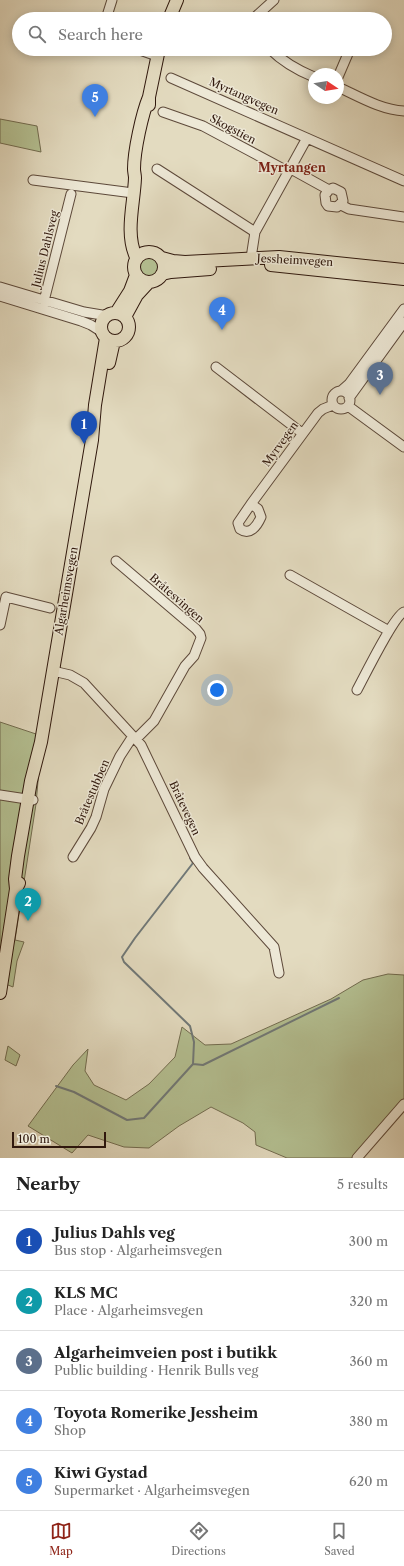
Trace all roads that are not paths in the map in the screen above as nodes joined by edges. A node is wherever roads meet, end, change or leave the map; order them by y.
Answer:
1 (112, 0) edge
2 (177, 0) edge
3 (274, 0) edge
4 (108, 12) edge
5 (172, 12) edge
6 (261, 12) edge
7 (157, 56) edge
8 (278, 56) edge
9 (347, 56) edge
10 (342, 68) edge
11 (308, 74) edge
12 (171, 78) dead end
13 (344, 90) edge
14 (404, 111) edge
15 (164, 112) dead end
16 (308, 138) junction
17 (157, 169) dead end
18 (290, 170) junction
19 (33, 180) dead end
20 (404, 181) edge
21 (329, 190) junction
22 (133, 192) junction
23 (71, 194) dead end
24 (341, 205) junction
25 (404, 217) edge
26 (132, 226) junction
27 (255, 232) junction
28 (150, 251) junction
29 (136, 257) junction
30 (162, 258) junction
31 (252, 258) junction
32 (404, 270) edge
33 (162, 274) junction
34 (136, 275) junction
35 (404, 279) edge
36 (149, 282) junction
37 (0, 287) edge
38 (0, 296) edge
39 (44, 305) junction
40 (404, 309) edge
41 (117, 315) junction
42 (404, 322) edge
43 (107, 337) junction
44 (216, 366) dead end
45 (341, 391) junction
46 (348, 402) junction
47 (333, 405) junction
48 (302, 433) junction
49 (404, 447) edge
50 (251, 504) dead end
51 (116, 561) dead end
52 (290, 575) dead end
53 (50, 608) dead end
54 (404, 612) edge
55 (0, 625) edge
56 (389, 631) junction
57 (53, 671) junction
58 (358, 690) dead end
59 (135, 737) junction
60 (0, 795) edge
61 (30, 800) junction
62 (73, 857) dead end
63 (279, 973) dead end
64 (0, 994) edge
65 (404, 1104) edge
66 (357, 1158) edge

1 - 4 street
2 - 5 main road
3 - 6 street
7 - 22 main road
8 - 11 street
9 - 10 street
12 - 16 street, Myrtangvegen
13 - 14 street
15 - 18 street, Skogstien
16 - 18 street
16 - 20 street, Myrtangvegen
17 - 27 street
18 - 21 street, Skogstien
18 - 27 street
19 - 22 street
21 - 24 street
21 - 24 street
22 - 26 main road
23 - 39 street, Julius Dahlsveg
24 - 25 street
26 - 28 main road
26 - 29 main road
27 - 31 street
28 - 29 main road
28 - 30 main road
29 - 34 main road
30 - 31 main road, Jessheimvegen
30 - 33 main road
31 - 32 main road, Jessheimvegen
33 - 35 main road, Jessheimvegen
33 - 36 main road
34 - 36 main road
34 - 41 main road
36 - 41 main road
37 - 39 street
38 - 39 street
39 - 41 street
39 - 43 street
40 - 45 street
41 - 43 main road
41 - 43 main road
42 - 46 street
43 - 57 main road, Algarheimsvegen
44 - 48 street
45 - 46 street
45 - 47 street
46 - 47 street
46 - 49 street
47 - 48 street, Myrvegen
48 - 50 street, Myrvegen
51 - 59 street, Bråtesvingen
52 - 56 street
53 - 55 street
54 - 56 street
56 - 58 street
57 - 59 street, Bråtevegen
57 - 61 main road, Algarheimsvegen
59 - 62 street, Bråtestubben
59 - 63 street, Bråtevegen
60 - 61 street
61 - 64 main road, Algarheimsvegen
65 - 66 street

